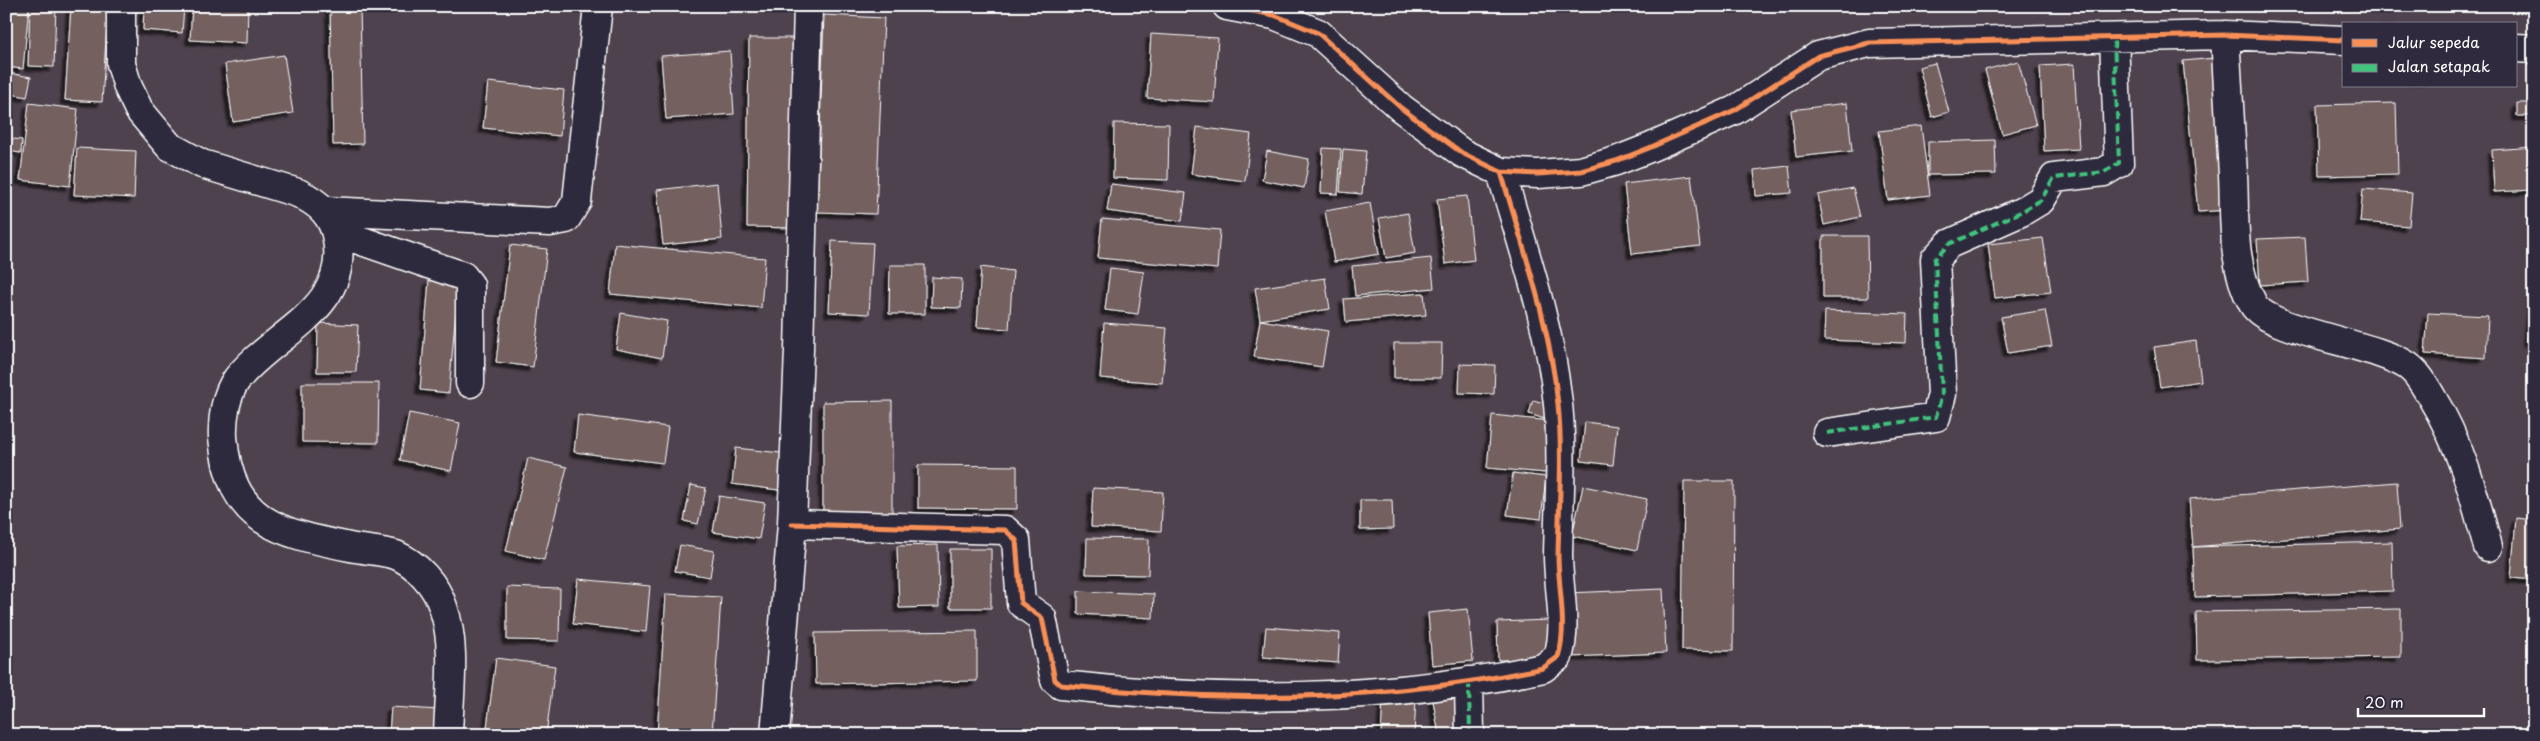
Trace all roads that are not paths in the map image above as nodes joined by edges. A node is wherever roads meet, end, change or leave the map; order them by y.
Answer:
1 (121, 6) edge
2 (598, 6) edge
3 (808, 6) edge
4 (1227, 6) edge
5 (2225, 35) junction
6 (2114, 38) junction
7 (2342, 40) edge
8 (2518, 48) edge
9 (2534, 50) edge
10 (1501, 172) junction
11 (331, 222) junction
12 (470, 383) dead end
13 (1826, 432) dead end
14 (792, 524) junction
15 (2488, 547) dead end
16 (1468, 681) junction
17 (448, 735) edge
18 (776, 735) edge
19 (1470, 735) edge

1 - 11 street
2 - 11 street
3 - 14 street
4 - 10 street
5 - 6 street
5 - 7 street
5 - 15 street
6 - 10 street
6 - 13 street
8 - 9 street
10 - 16 street
11 - 12 street
11 - 17 street
14 - 16 street
14 - 18 street
16 - 19 street

